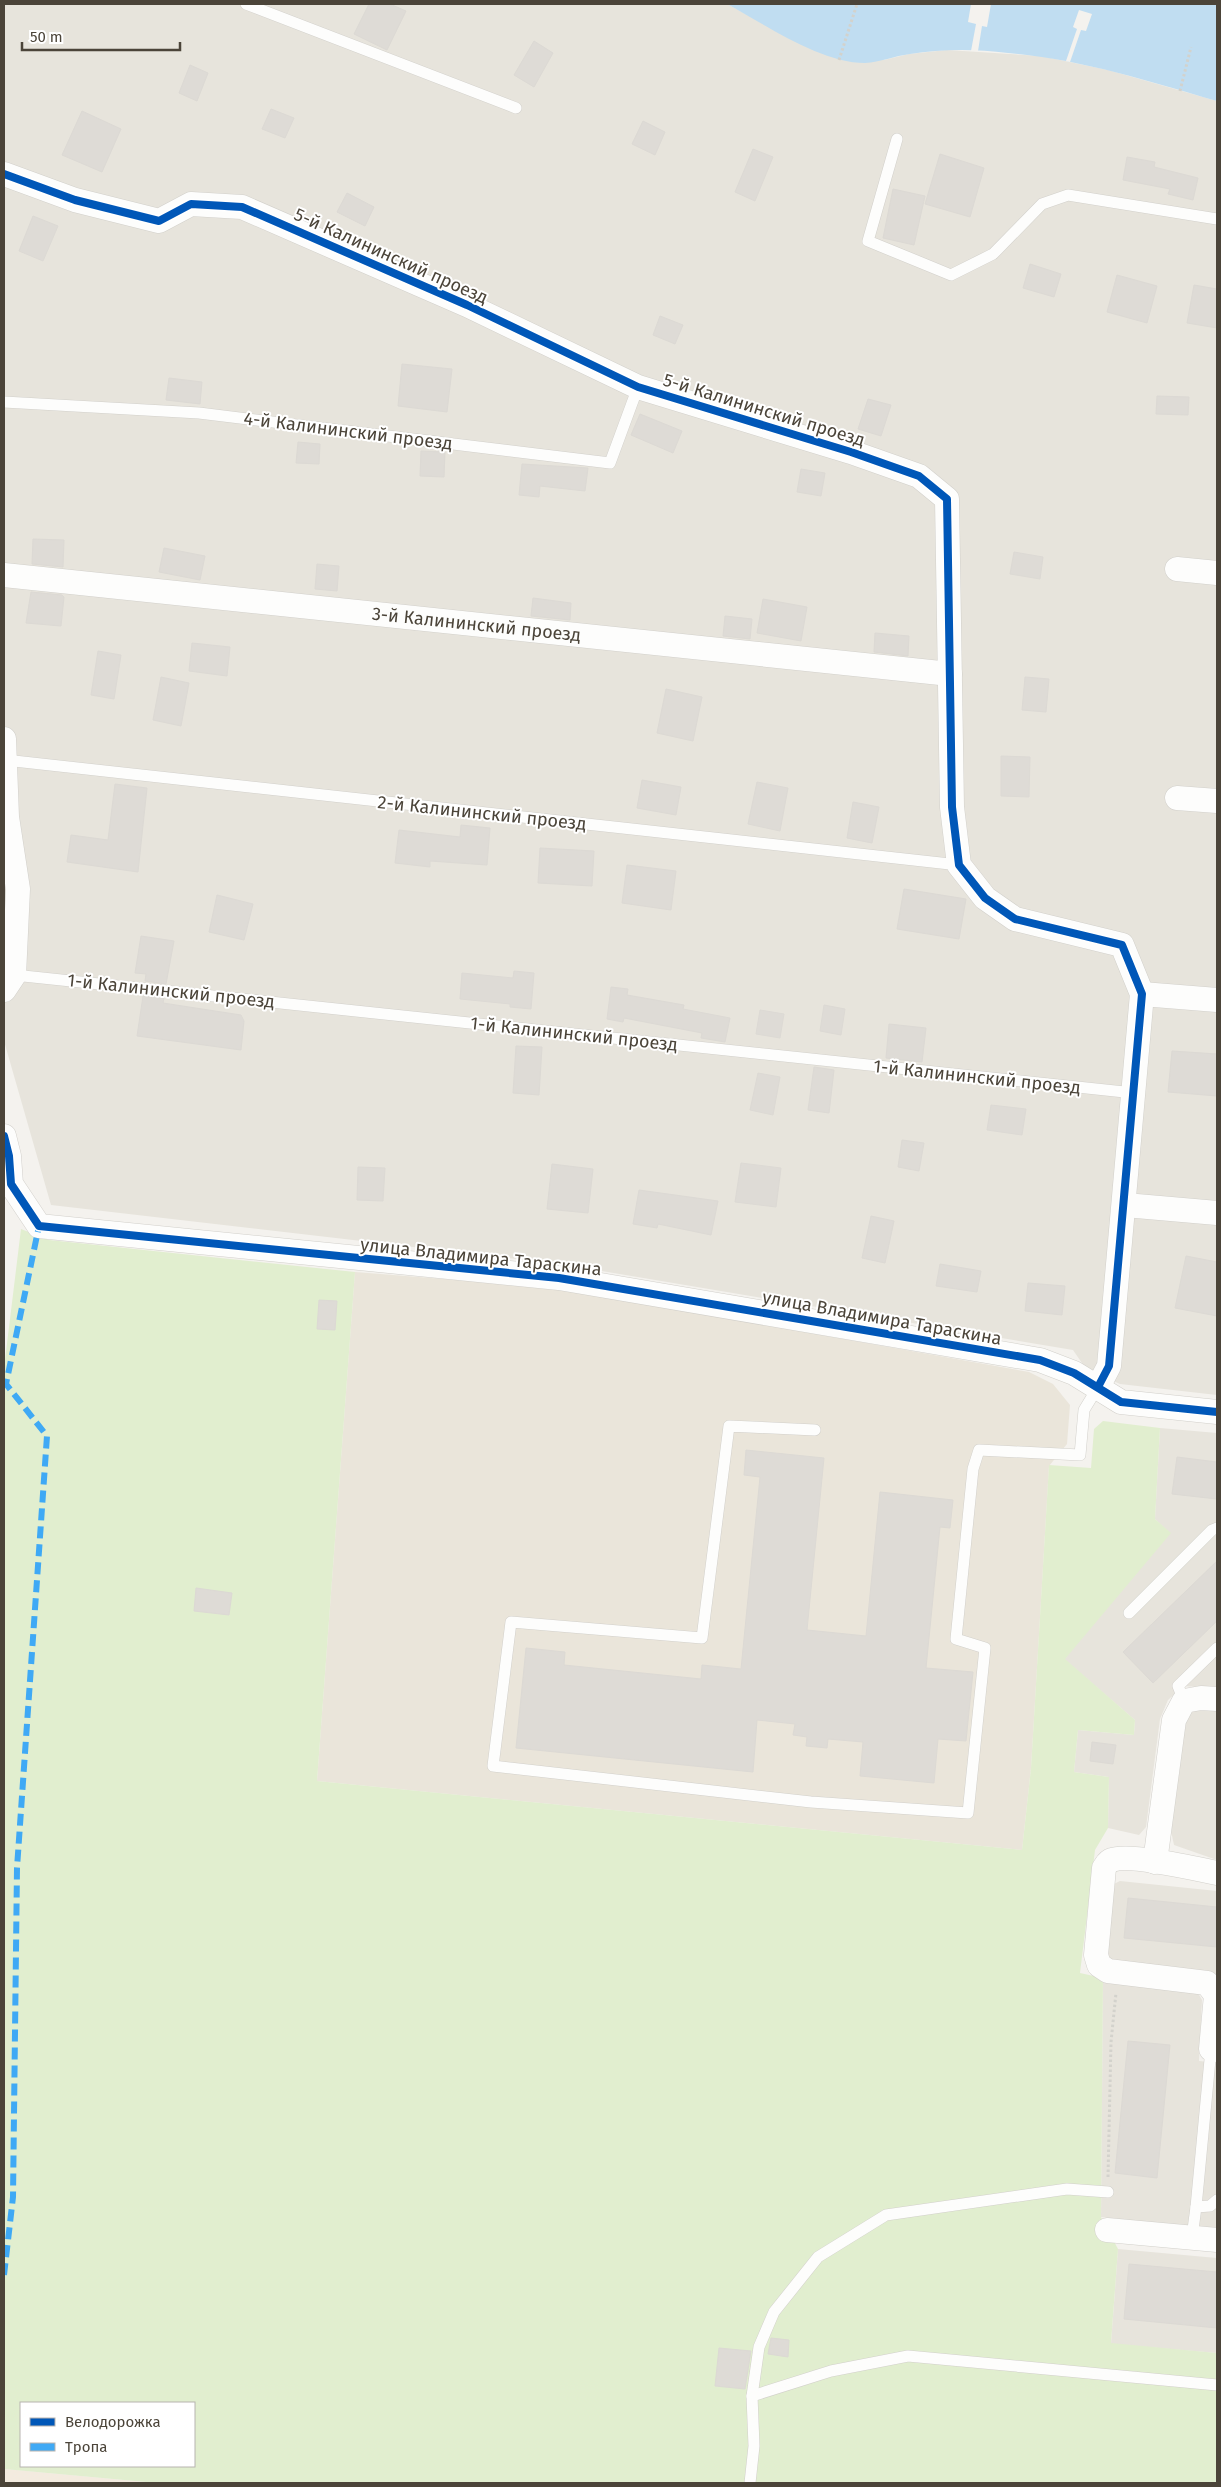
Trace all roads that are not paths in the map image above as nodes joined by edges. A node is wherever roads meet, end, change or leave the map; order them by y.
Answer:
1 (246, 4) edge
2 (516, 108) dead end
3 (897, 139) dead end
4 (4, 174) edge
5 (1217, 220) edge
6 (638, 387) junction
7 (4, 402) edge
8 (1178, 569) dead end
9 (1217, 573) edge
10 (4, 575) edge
11 (950, 674) junction
12 (4, 749) edge
13 (1177, 798) dead end
14 (1217, 801) edge
15 (959, 865) junction
16 (9, 982) edge
17 (1142, 994) junction
18 (1217, 1000) edge
19 (1134, 1093) junction
20 (4, 1136) edge
21 (1125, 1205) junction
22 (1217, 1213) edge
23 (1098, 1387) junction
24 (1217, 1412) edge
25 (815, 1430) dead end
26 (1217, 1528) edge
27 (1129, 1614) dead end
28 (1217, 1648) edge
29 (1217, 1699) edge
30 (1184, 1701) junction
31 (1155, 1862) junction
32 (1217, 1873) edge
33 (1214, 2049) edge
34 (1108, 2192) road end
35 (1217, 2200) edge
36 (1196, 2207) junction
37 (1107, 2230) dead end
38 (1192, 2237) junction
39 (1217, 2240) edge
40 (1217, 2385) edge
41 (752, 2396) junction
42 (750, 2483) edge

1 - 2 lane
3 - 5 lane
4 - 6 street, 5-й Калининский проезд
6 - 7 lane, 4-й Калининский проезд
6 - 11 street, 5-й Калининский проезд
8 - 9 street
10 - 11 street, 3-й Калининский проезд
11 - 15 street, 5-й Калининский проезд
12 - 15 lane, 2-й Калининский проезд
12 - 16 street
13 - 14 street
15 - 17 street
16 - 19 lane, 1-й Калининский проезд
17 - 18 street
17 - 19 street
19 - 21 street
20 - 23 street, улица Владимира Тараскина
21 - 22 street
21 - 23 street
23 - 24 street
23 - 25 lane
26 - 27 lane
28 - 30 lane
29 - 30 street
30 - 31 street
31 - 32 street
31 - 33 street
33 - 36 lane
34 - 41 lane
35 - 36 lane
36 - 38 lane
37 - 38 street
38 - 39 street
40 - 41 lane
41 - 42 lane

